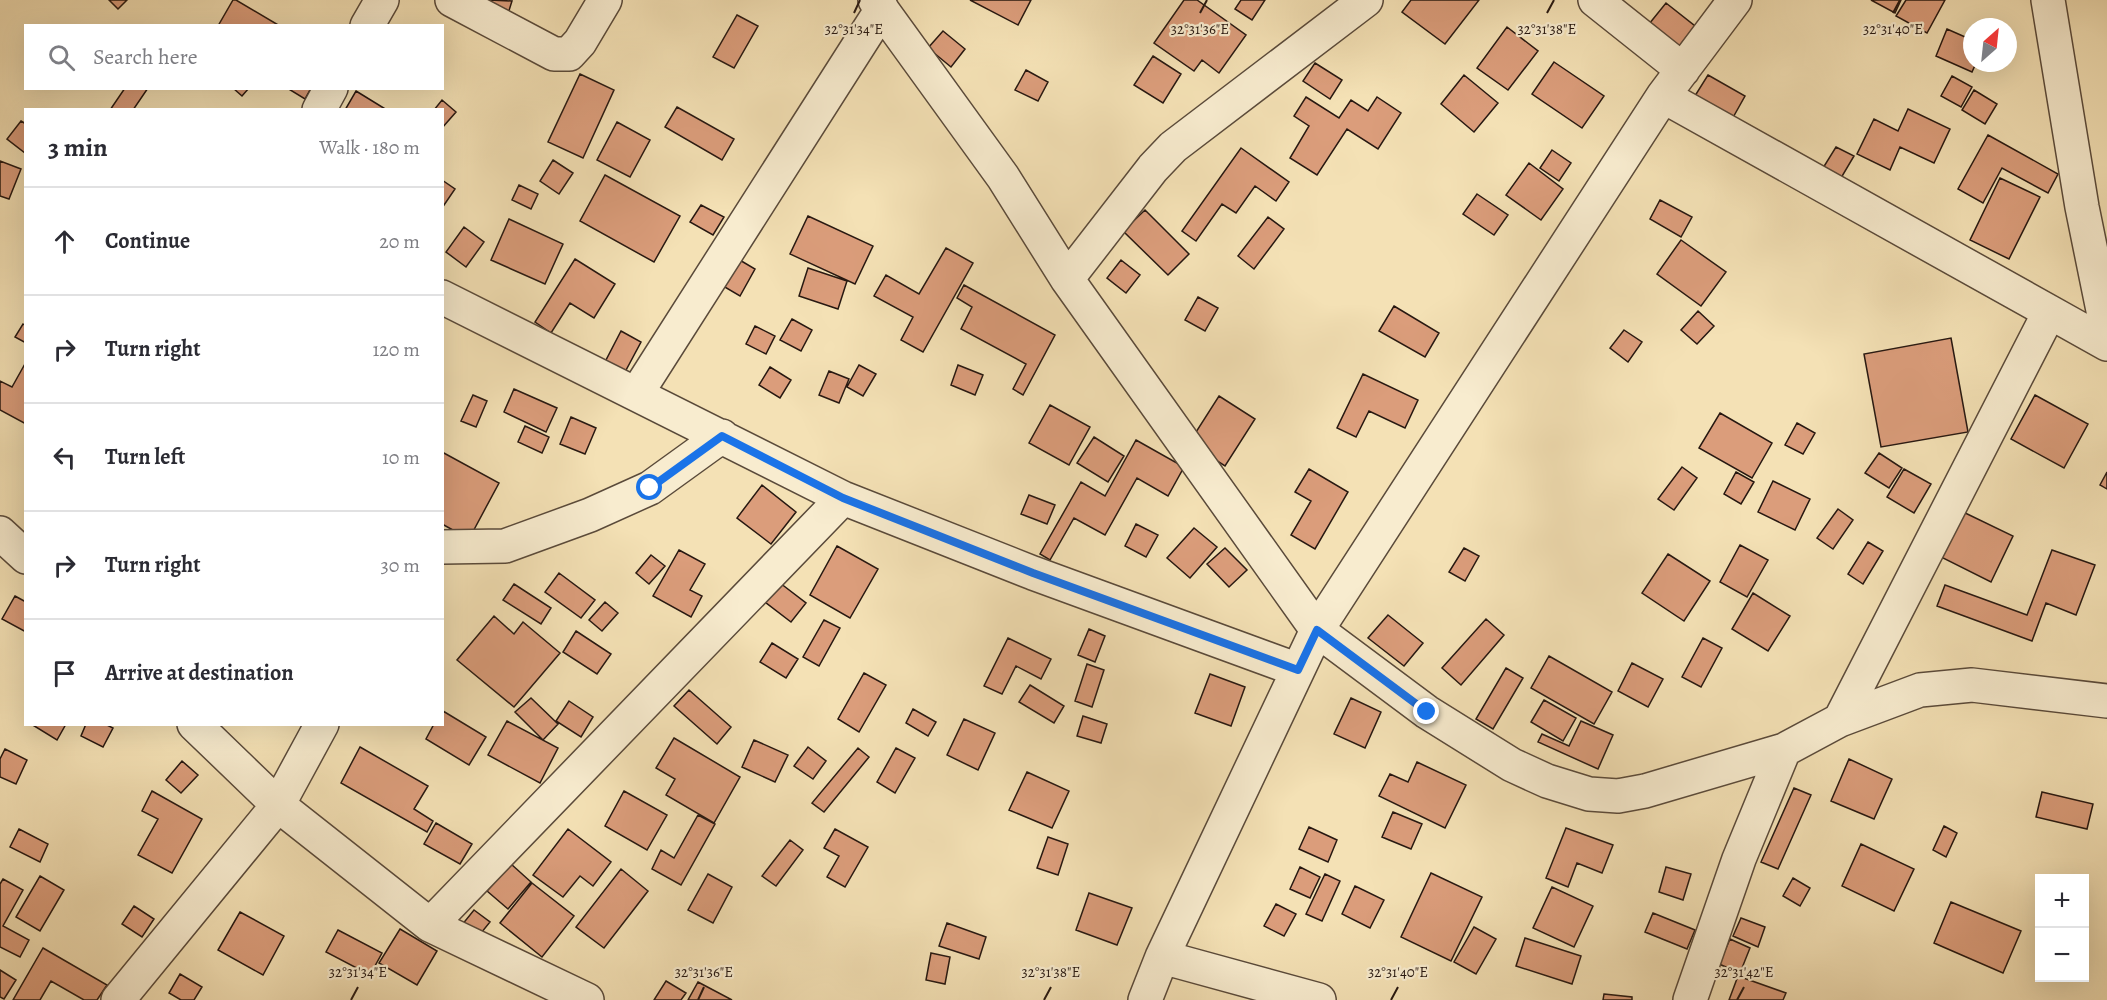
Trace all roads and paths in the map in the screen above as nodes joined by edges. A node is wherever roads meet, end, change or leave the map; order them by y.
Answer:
1 (382, 0) edge
2 (453, 0) edge
3 (605, 0) edge
4 (1365, 0) edge
5 (1595, 0) edge
6 (1735, 0) edge
7 (2048, 0) edge
8 (878, 4) edge
9 (368, 24) edge
10 (1683, 70) junction
11 (330, 90) edge
12 (1663, 96) junction
13 (320, 108) edge
14 (1067, 279) junction
15 (444, 298) edge
16 (2049, 313) junction
17 (2107, 330) edge
18 (2107, 345) edge
19 (637, 393) junction
20 (722, 436) junction
21 (843, 498) junction
22 (0, 533) edge
23 (444, 547) edge
24 (24, 555) edge
25 (1317, 630) junction
26 (1298, 670) junction
27 (2107, 701) edge
28 (1840, 720) junction
29 (196, 726) edge
30 (321, 726) edge
31 (1784, 750) junction
32 (278, 805) junction
33 (430, 925) junction
34 (1162, 957) junction
35 (118, 1000) edge
36 (587, 1000) edge
37 (1145, 1000) edge
38 (1319, 1000) edge
39 (1690, 1000) edge

1 - 9 street
2 - 3 street
4 - 14 street
5 - 10 street
6 - 10 street
7 - 17 street
8 - 14 street
8 - 19 street
10 - 12 street
11 - 13 street
12 - 16 street
12 - 25 street
14 - 25 street
15 - 19 street
16 - 18 street
16 - 28 street
19 - 20 street
20 - 21 street
20 - 23 street
21 - 26 street
21 - 33 street
22 - 24 street
25 - 26 street
25 - 31 street
26 - 34 street
27 - 28 street
28 - 31 street
29 - 32 street
30 - 32 street
31 - 39 street
32 - 33 street
32 - 35 street
33 - 36 street
34 - 37 street
34 - 38 street

